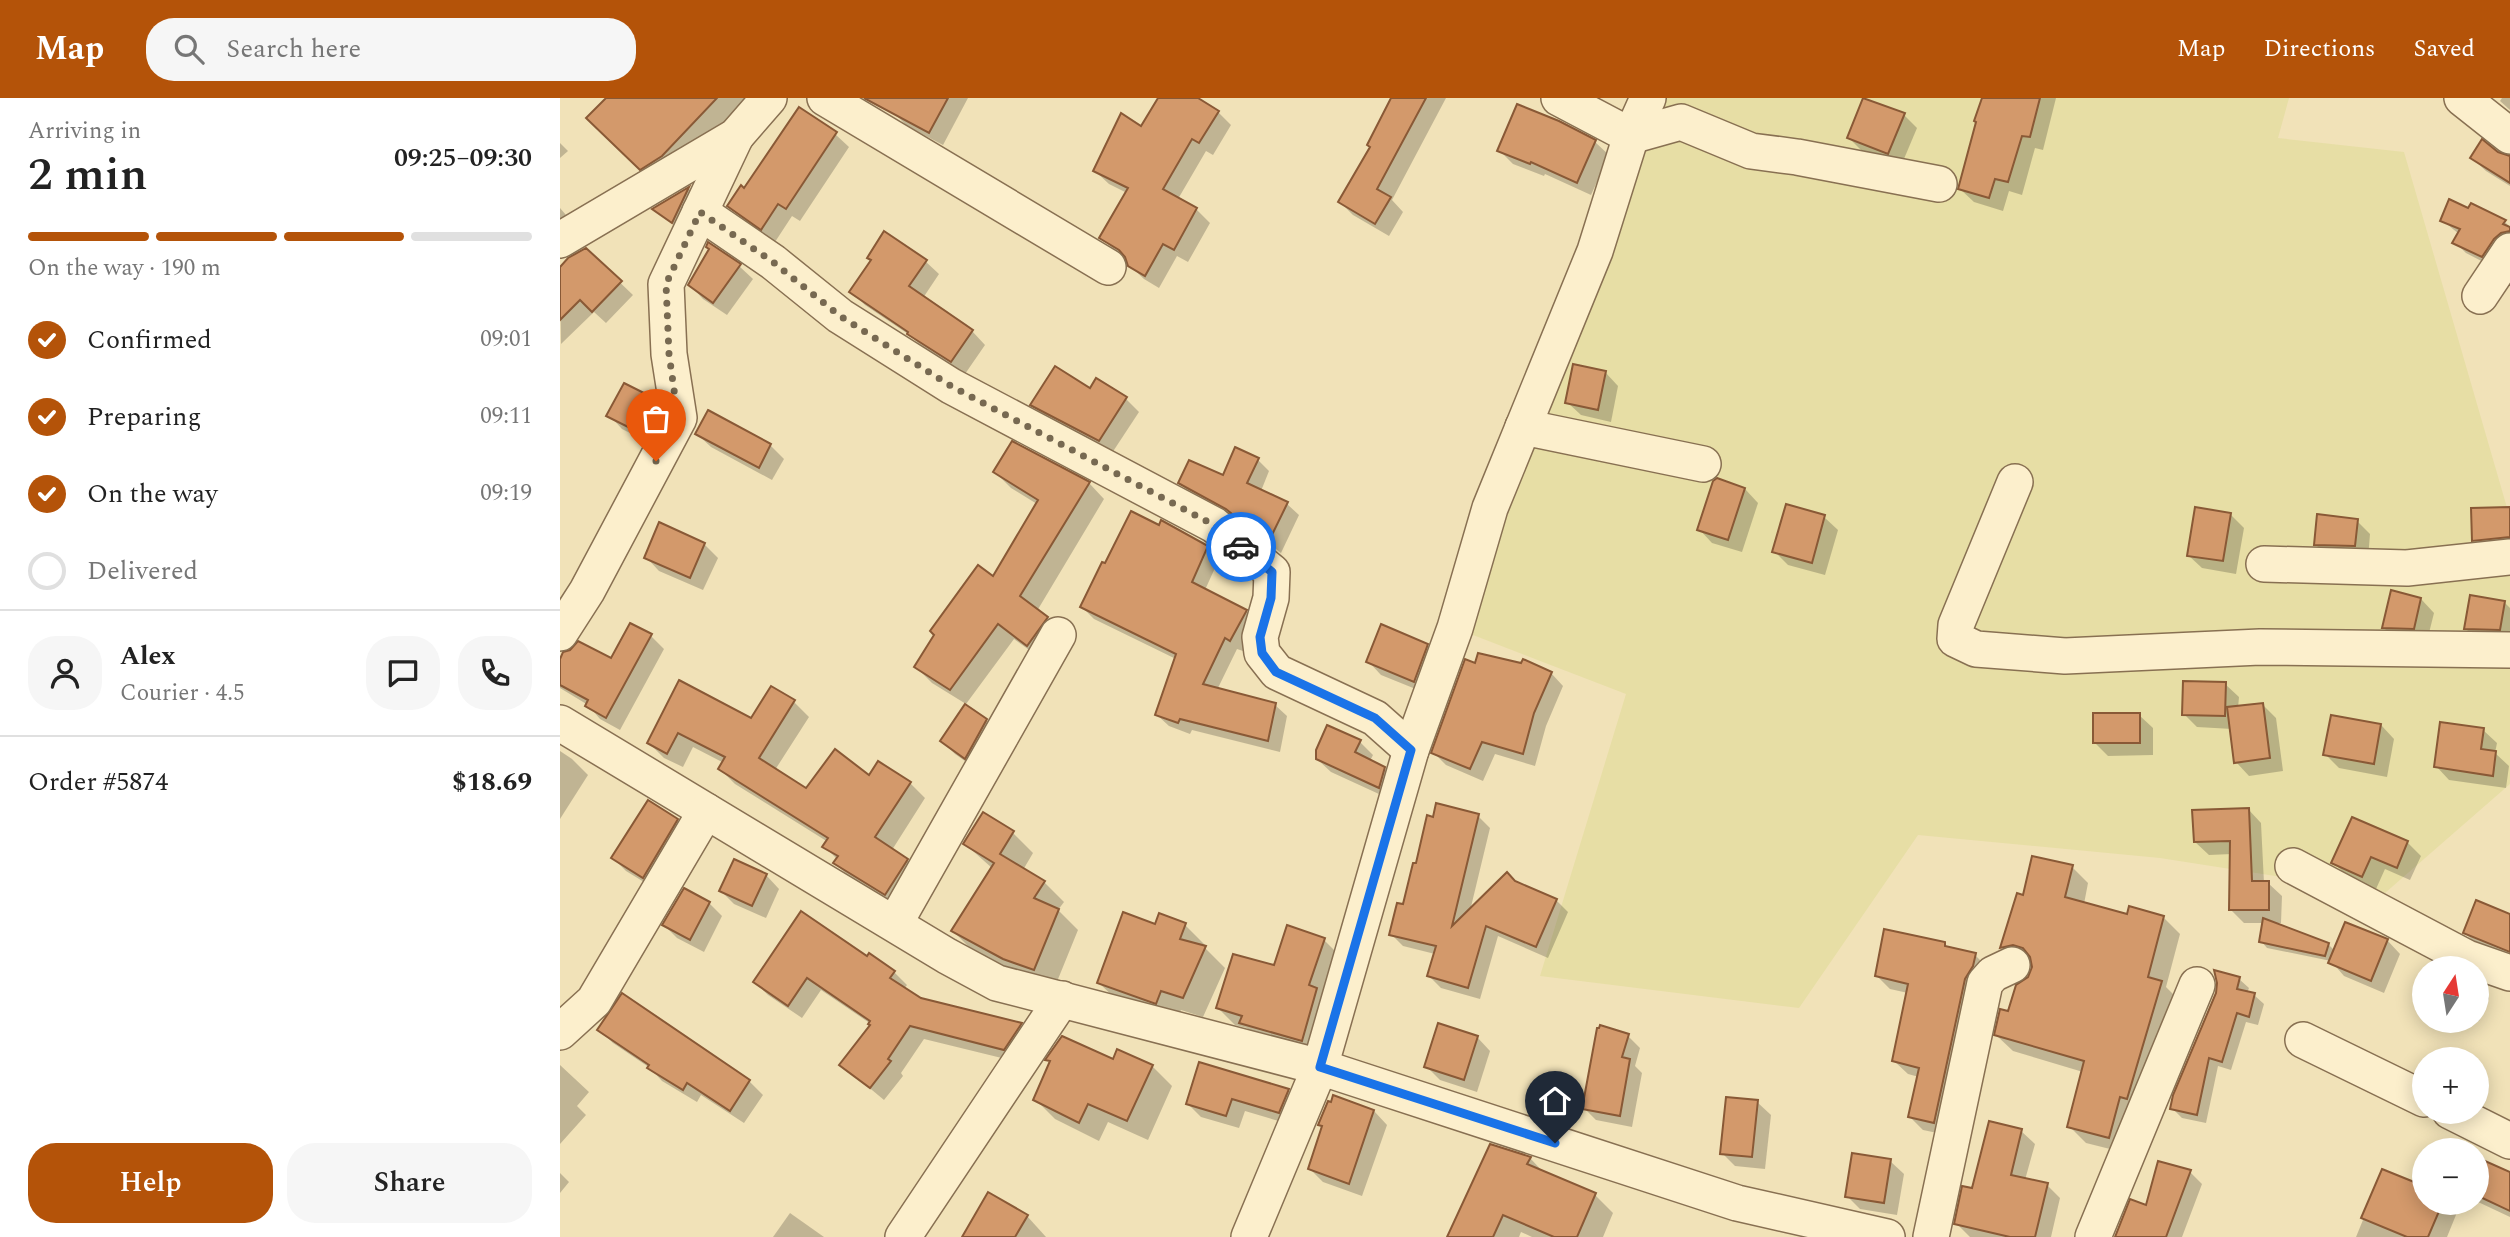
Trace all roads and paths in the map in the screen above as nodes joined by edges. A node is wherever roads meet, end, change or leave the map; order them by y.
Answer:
1 (769, 98) edge
2 (825, 98) edge
3 (1559, 98) edge
4 (1647, 98) edge
5 (2462, 98) edge
6 (736, 136) junction
7 (1631, 136) junction
8 (2510, 136) edge
9 (1939, 184) dead end
10 (700, 212) junction
11 (560, 240) edge
12 (2510, 251) edge
13 (1108, 267) dead end
14 (2480, 296) dead end
15 (1523, 427) junction
16 (1703, 464) dead end
17 (2015, 482) dead end
18 (2510, 557) edge
19 (2264, 564) dead end
20 (560, 634) edge
21 (1058, 635) dead end
22 (2510, 650) edge
23 (560, 723) edge
24 (1411, 750) junction
25 (706, 811) junction
26 (2293, 866) dead end
27 (895, 923) junction
28 (2012, 965) dead end
29 (2510, 973) edge
30 (2197, 985) dead end
31 (1062, 999) junction
32 (560, 1032) edge
33 (2303, 1040) dead end
34 (1320, 1067) junction
35 (2412, 1093) edge
36 (2477, 1124) edge
37 (2510, 1140) edge
38 (1870, 1235) edge
39 (903, 1237) edge
40 (1249, 1237) edge
41 (1931, 1237) edge
42 (2093, 1237) edge

1 - 6 street
2 - 13 street
3 - 7 street
4 - 7 street
5 - 8 street
6 - 10 street
6 - 11 street
7 - 9 street
7 - 15 street
10 - 20 street
10 - 24 street
12 - 14 street
15 - 16 street
15 - 24 street
17 - 22 street
18 - 19 street
21 - 27 street
23 - 25 street
24 - 34 street
25 - 27 street
25 - 32 street
26 - 29 street
27 - 31 street
28 - 41 street
30 - 42 street
31 - 34 street
31 - 39 street
33 - 35 street
34 - 38 street
34 - 40 street
36 - 37 street

